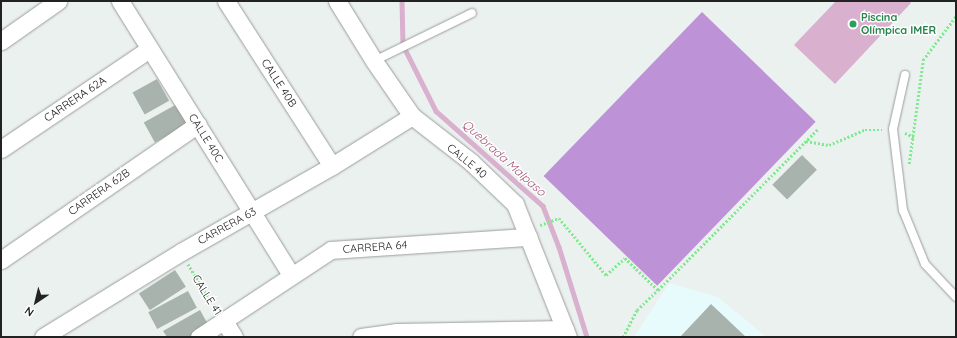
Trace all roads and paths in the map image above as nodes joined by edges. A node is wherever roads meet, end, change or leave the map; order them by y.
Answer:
1 (58, 1) edge
2 (120, 1) edge
3 (226, 1) edge
4 (337, 1) edge
5 (472, 13) dead end
6 (956, 16) edge
7 (1, 41) edge
8 (149, 49) junction
9 (380, 58) junction
10 (905, 75) dead end
11 (412, 116) junction
12 (198, 124) junction
13 (818, 129) dead end
14 (893, 129) junction
15 (914, 137) junction
16 (806, 141) junction
17 (1, 148) edge
18 (332, 166) junction
19 (909, 168) dead end
20 (253, 212) junction
21 (533, 231) junction
22 (181, 252) junction
23 (1, 260) edge
24 (291, 275) junction
25 (658, 290) junction
26 (956, 298) edge
27 (224, 321) junction
28 (566, 333) edge
29 (43, 337) edge
30 (199, 337) edge
31 (234, 337) edge
32 (361, 337) edge
33 (623, 337) edge

1 - 7 street
2 - 8 street, CALLE 40C
3 - 18 street, CALLE 40B
4 - 9 street, CALLE 40
5 - 9 lane
6 - 15 path
8 - 12 street, CALLE 40C
8 - 17 street, CARRERA 62A
9 - 11 street, CALLE 40
10 - 14 lane
11 - 18 street, CARRERA 63
11 - 21 street, CALLE 40
12 - 20 street, CALLE 40C
12 - 23 street, CARRERA 62B
13 - 16 path
14 - 15 path
14 - 16 path
14 - 26 lane
15 - 19 path
16 - 25 path
18 - 20 street, CARRERA 63
20 - 22 street, CARRERA 63
20 - 24 street, CALLE 40C
21 - 24 street, CARRERA 64
21 - 25 path
21 - 28 street, CALLE 40
22 - 27 path, CALLE 41
22 - 29 street, CARRERA 63
24 - 27 street, CARRERA 64
25 - 33 path
27 - 30 street, CARRERA 64
27 - 31 street, CALLE 41
28 - 32 street

